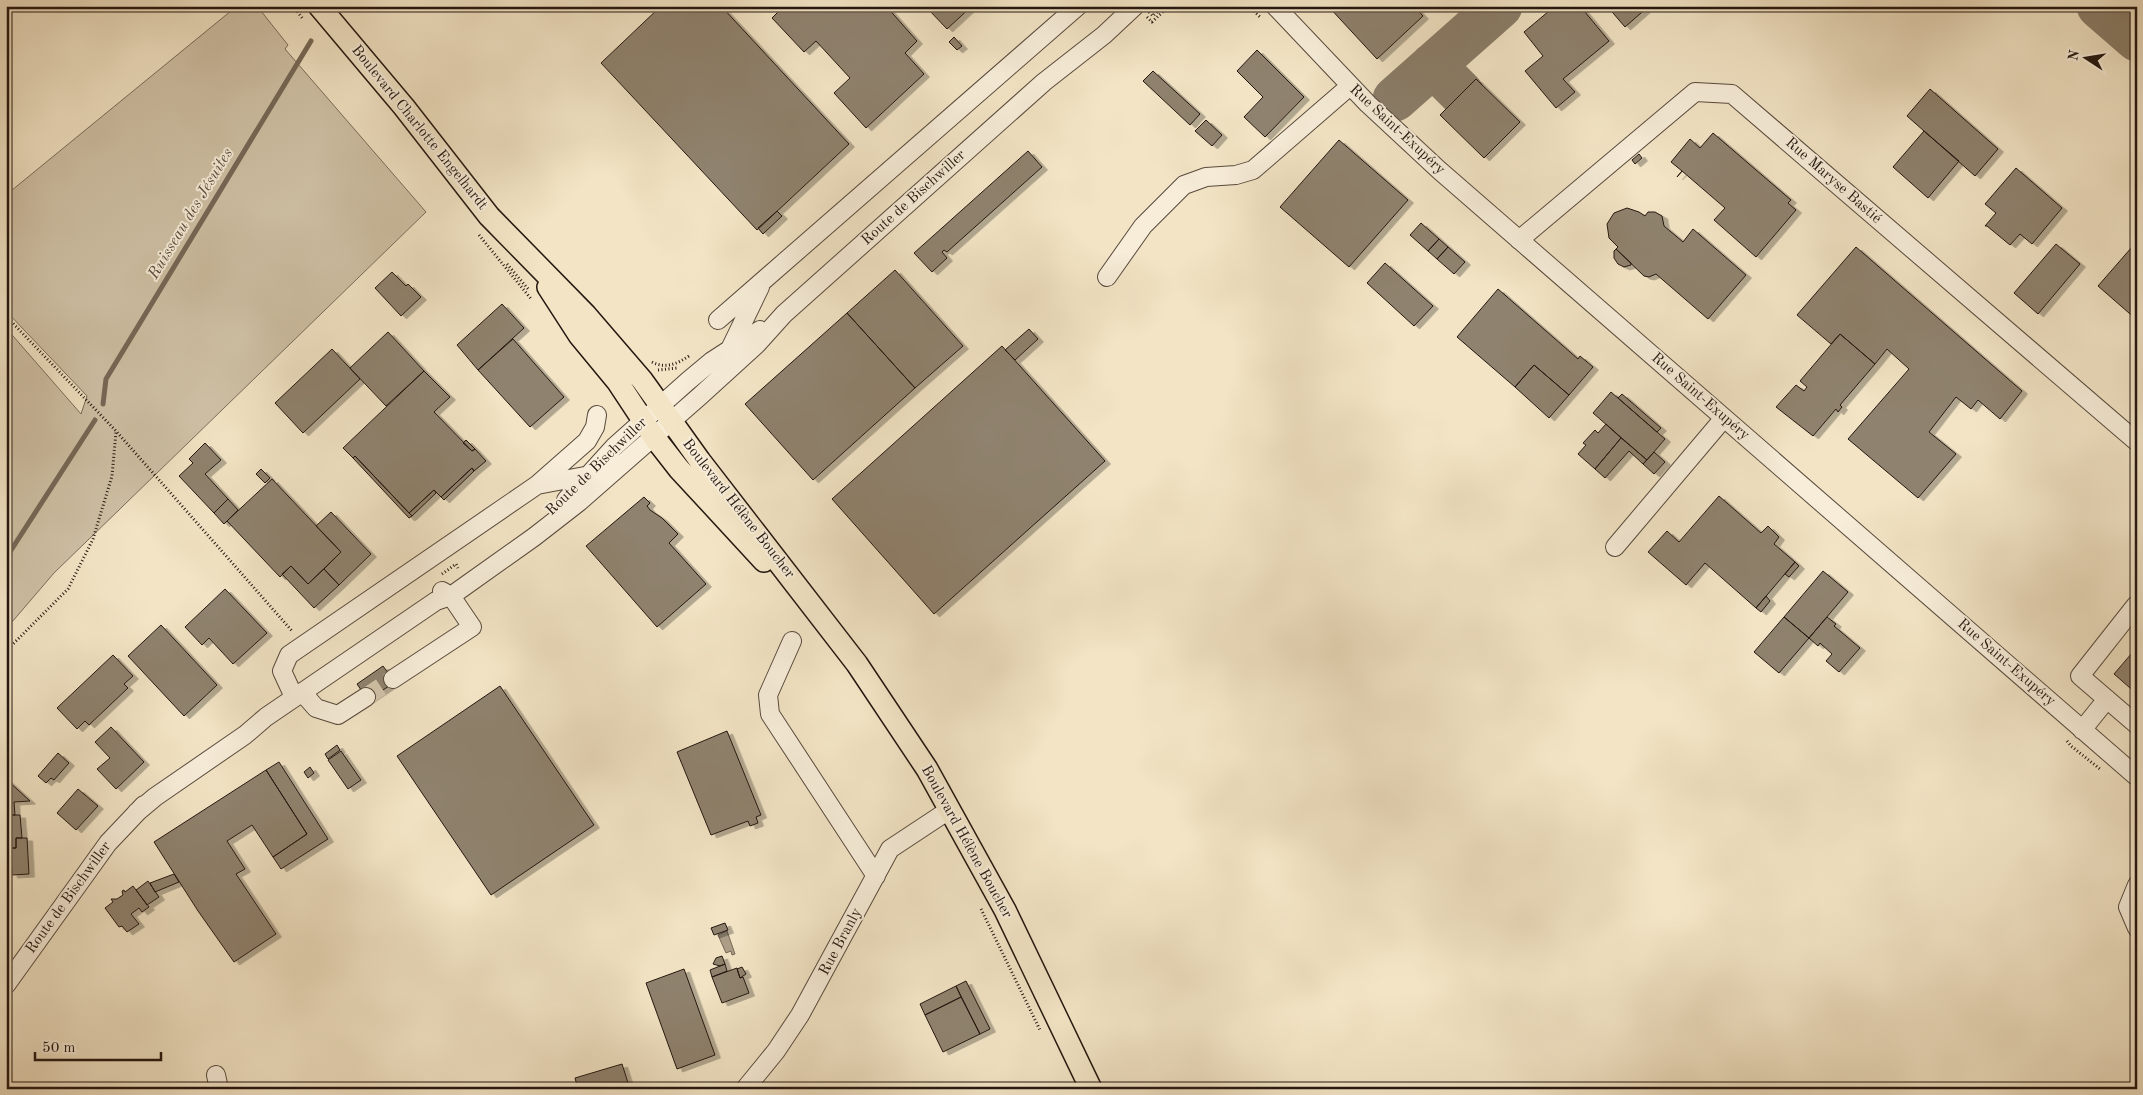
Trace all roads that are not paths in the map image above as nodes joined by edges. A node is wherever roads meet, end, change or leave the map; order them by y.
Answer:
1 (1078, 6) edge
2 (1118, 6) edge
3 (1275, 6) edge
4 (1141, 8) edge
5 (313, 14) edge
6 (1044, 82) junction
7 (1350, 86) junction
8 (1519, 240) junction
9 (521, 248) junction
10 (1107, 277) dead end
11 (763, 282) junction
12 (784, 314) junction
13 (718, 320) dead end
14 (729, 350) junction
15 (666, 414) junction
16 (597, 415) dead end
17 (1724, 418) junction
18 (648, 429) junction
19 (2137, 442) edge
20 (590, 475) junction
21 (537, 485) junction
22 (1615, 547) dead end
23 (443, 596) junction
24 (2136, 606) edge
25 (817, 610) junction
26 (792, 641) dead end
27 (393, 679) tunnel mouth
28 (298, 695) junction
29 (366, 697) tunnel mouth
30 (2107, 699) junction
31 (2137, 725) edge
32 (2082, 730) junction
33 (2137, 777) edge
34 (949, 810) junction
35 (876, 876) junction
36 (2137, 885) edge
37 (2137, 928) edge
38 (6, 985) edge
39 (745, 1089) edge
40 (1091, 1089) edge

1 - 11 street
2 - 6 street, Route de Bischwiller
3 - 7 street, Rue Saint-Exupéry
4 - 6 street, Route de Bischwiller
5 - 9 main road, Boulevard Charlotte Engelhardt
6 - 12 street, Route de Bischwiller
7 - 8 street, Rue Saint-Exupéry
7 - 10 street
8 - 17 street, Rue Saint-Exupéry
8 - 19 street, Rue Maryse Bastié
9 - 15 main road, Boulevard Charlotte Engelhardt
9 - 18 main road, Boulevard Charlotte Engelhardt
11 - 13 street
11 - 14 street
12 - 14 street, Route de Bischwiller
12 - 15 street, Route de Bischwiller
14 - 15 street, Route de Bischwiller
15 - 18 street, Route de Bischwiller
15 - 25 main road, Boulevard Hélène Boucher
16 - 21 street, Route de Bischwiller
17 - 22 street
17 - 32 street, Rue Saint-Exupéry
18 - 20 street, Route de Bischwiller
18 - 23 street, Route de Bischwiller
18 - 25 main road, Boulevard Hélène Boucher
20 - 21 street
20 - 23 street, Route de Bischwiller
21 - 28 street, Route de Bischwiller
23 - 27 street
23 - 28 street, Route de Bischwiller
24 - 30 street
25 - 34 main road, Boulevard Hélène Boucher
26 - 35 street
28 - 29 street
28 - 38 street, Route de Bischwiller
30 - 31 street
30 - 32 street
32 - 33 street, Rue Saint-Exupéry
34 - 35 street, Rue Branly
34 - 40 main road, Boulevard Hélène Boucher
35 - 39 street, Rue Branly
36 - 37 street

